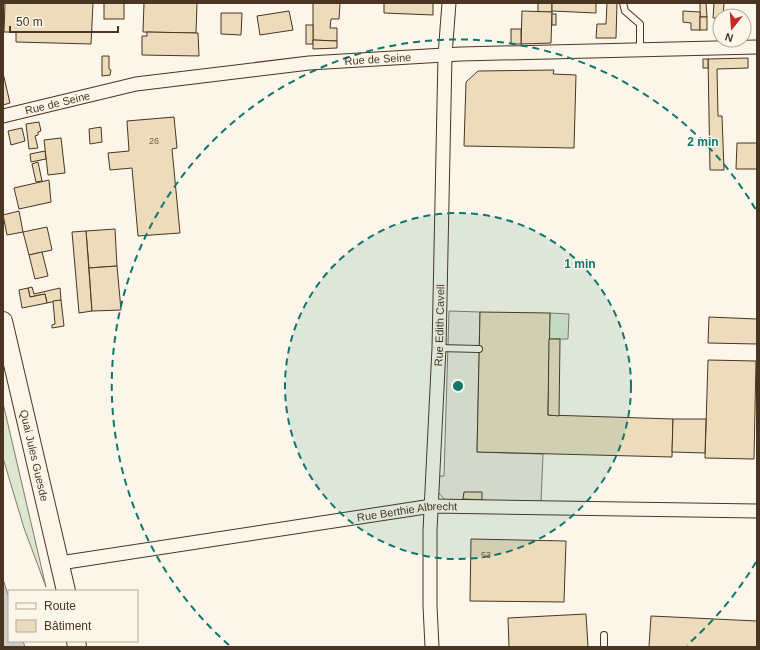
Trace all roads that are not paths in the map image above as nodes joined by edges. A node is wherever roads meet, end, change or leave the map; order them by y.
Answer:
1 (450, 3) edge
2 (623, 3) edge
3 (757, 47) edge
4 (640, 50) junction
5 (445, 55) junction
6 (3, 116) edge
7 (3, 321) edge
8 (439, 348) junction
9 (479, 349) dead end
10 (432, 506) junction
11 (757, 511) edge
12 (60, 563) junction
13 (66, 590) edge
14 (604, 635) dead end
15 (432, 647) edge
16 (604, 647) edge

1 - 5 street, Rue Edith Cavell
2 - 4 lane
3 - 4 street, Rue de Seine
4 - 5 street, Rue de Seine
5 - 6 street, Rue de Seine
5 - 8 street, Rue Edith Cavell
7 - 12 main road, Quai Jules Guesde
8 - 9 lane
8 - 10 street, Rue Edith Cavell
10 - 11 street, Rue Berthie Albrecht
10 - 12 street, Rue Berthie Albrecht
10 - 15 street, Rue Edith Cavell
12 - 13 main road, Quai Jules Guesde
14 - 16 lane

